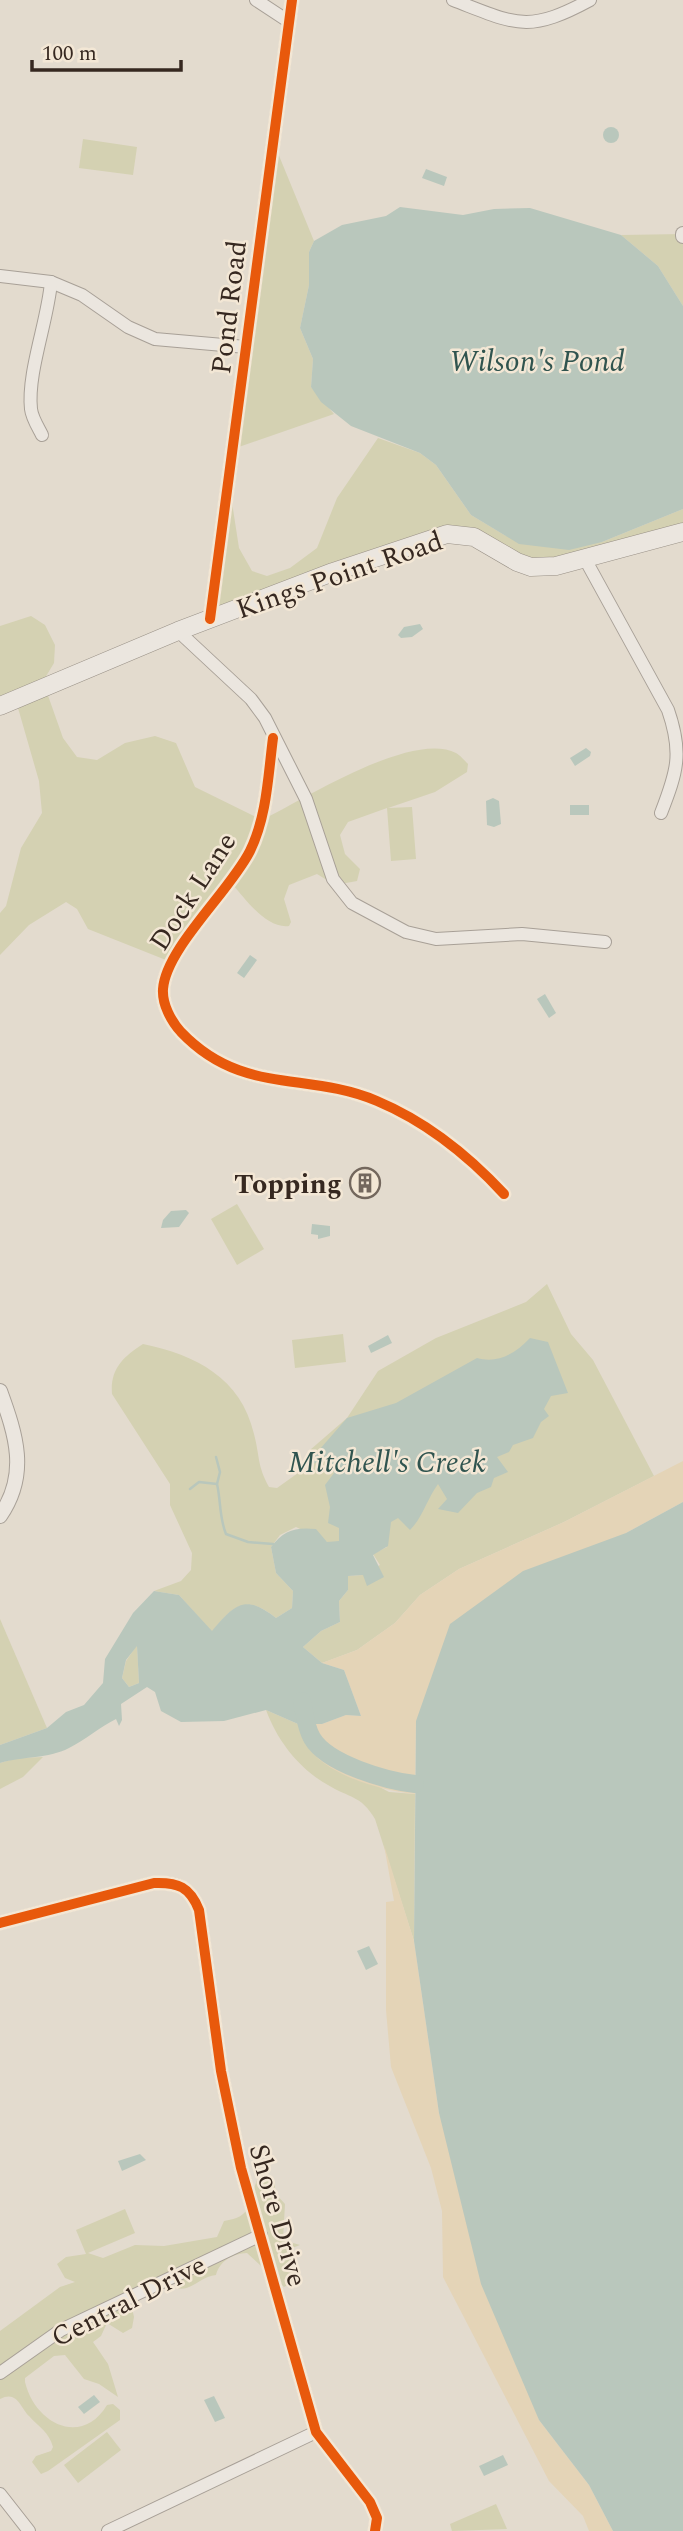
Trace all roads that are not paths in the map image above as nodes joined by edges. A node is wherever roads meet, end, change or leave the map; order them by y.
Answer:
1 (256, 0) edge
2 (292, 0) edge
3 (453, 0) edge
4 (590, 0) edge
5 (288, 21) junction
6 (0, 276) edge
7 (51, 282) junction
8 (246, 347) junction
9 (42, 435) dead end
10 (683, 531) edge
11 (585, 559) junction
12 (210, 619) junction
13 (178, 631) junction
14 (0, 706) edge
15 (272, 738) junction
16 (661, 813) dead end
17 (605, 942) dead end
18 (503, 1194) dead end
19 (0, 1391) edge
20 (0, 1516) edge
21 (0, 1923) edge
22 (261, 2235) junction
23 (0, 2373) edge
24 (316, 2432) junction
25 (0, 2494) edge
26 (29, 2531) edge
27 (108, 2531) edge
28 (376, 2531) edge

1 - 5 street
2 - 5 street, Pond Road
3 - 4 street
5 - 8 street, Pond Road
6 - 7 street
7 - 8 street
7 - 9 street
8 - 12 street, Pond Road
10 - 11 main road, Kings Point Road
11 - 12 main road, Kings Point Road
11 - 16 street
12 - 13 main road, Kings Point Road
13 - 14 main road, Kings Point Road
13 - 15 street
15 - 17 street
15 - 18 street, Dock Lane
19 - 20 street
21 - 22 street, Shore Drive
22 - 23 street, Central Drive
22 - 24 street, Shore Drive
24 - 27 street
24 - 28 street, Shore Drive
25 - 26 street

